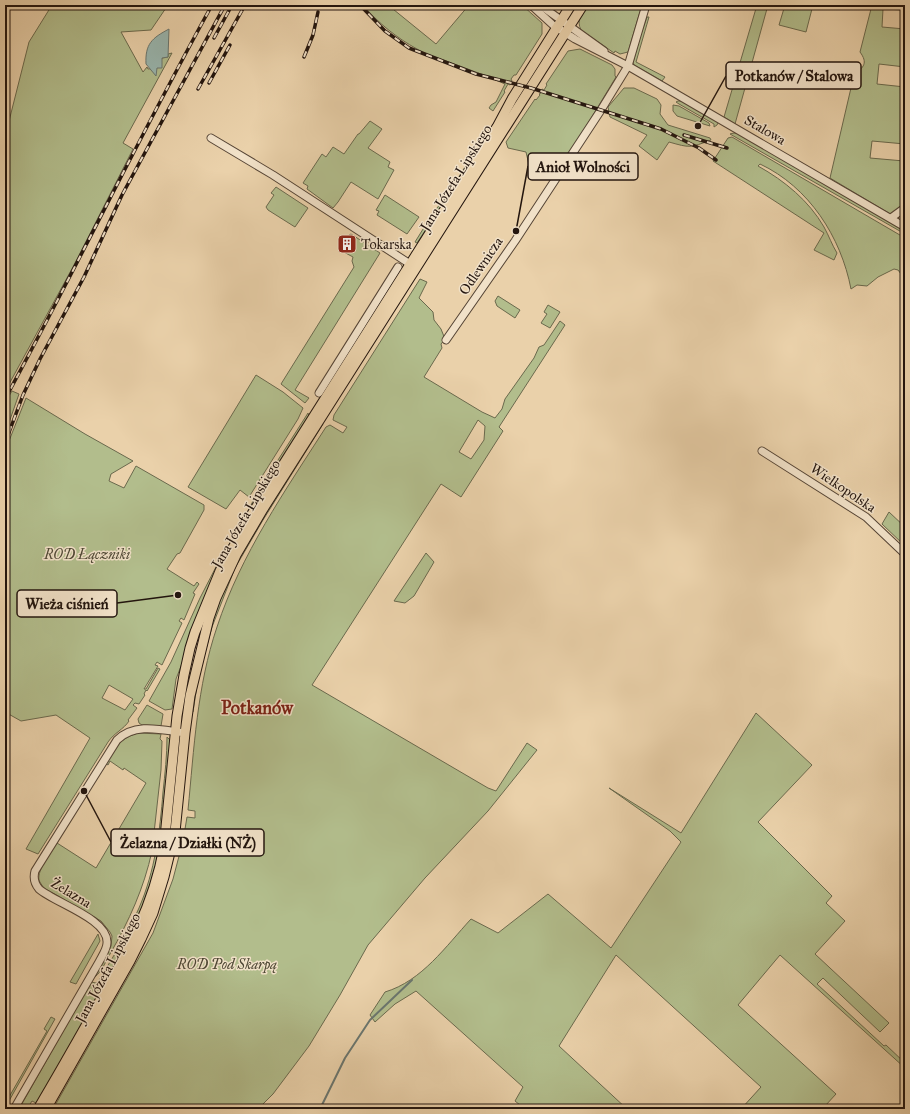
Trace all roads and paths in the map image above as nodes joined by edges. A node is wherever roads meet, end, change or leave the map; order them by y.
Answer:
1 (531, 5) edge
2 (540, 5) edge
3 (572, 5) edge
4 (583, 5) edge
5 (646, 5) edge
6 (559, 24) junction
7 (568, 30) junction
8 (614, 58) junction
9 (628, 66) junction
10 (636, 70) junction
11 (622, 76) junction
12 (211, 138) dead end
13 (905, 210) edge
14 (891, 218) junction
15 (905, 226) edge
16 (414, 265) junction
17 (398, 267) dead end
18 (446, 340) dead end
19 (319, 393) dead end
20 (762, 451) dead end
21 (905, 554) edge
22 (175, 732) junction
23 (185, 733) junction
24 (14, 1109) edge
25 (38, 1109) edge
26 (46, 1109) edge

1 - 6 street, Stalowa
2 - 6 street, Stalowa
3 - 6 main road, Jana Józefa Lipskiego
4 - 7 main road, Jana Józefa Lipskiego
5 - 9 street, Odlewnicza
6 - 7 street, Stalowa
6 - 16 main road, Jana Józefa Lipskiego
7 - 8 street, Stalowa
7 - 16 main road, Jana Józefa Lipskiego
8 - 9 street, Stalowa
8 - 11 street
9 - 10 street, Stalowa
9 - 11 street, Odlewnicza
10 - 11 street
10 - 14 street, Stalowa
11 - 18 street, Odlewnicza
12 - 16 street
13 - 14 street
14 - 15 street, Stalowa
16 - 22 main road, Jana Józefa Lipskiego
16 - 23 main road, Jana Józefa Lipskiego
17 - 19 street
20 - 21 street, Wielkopolska
22 - 23 street, Żelazna
22 - 24 street, Żelazna
22 - 25 main road, Jana Józefa Lipskiego
23 - 26 main road, Jana Józefa Lipskiego

